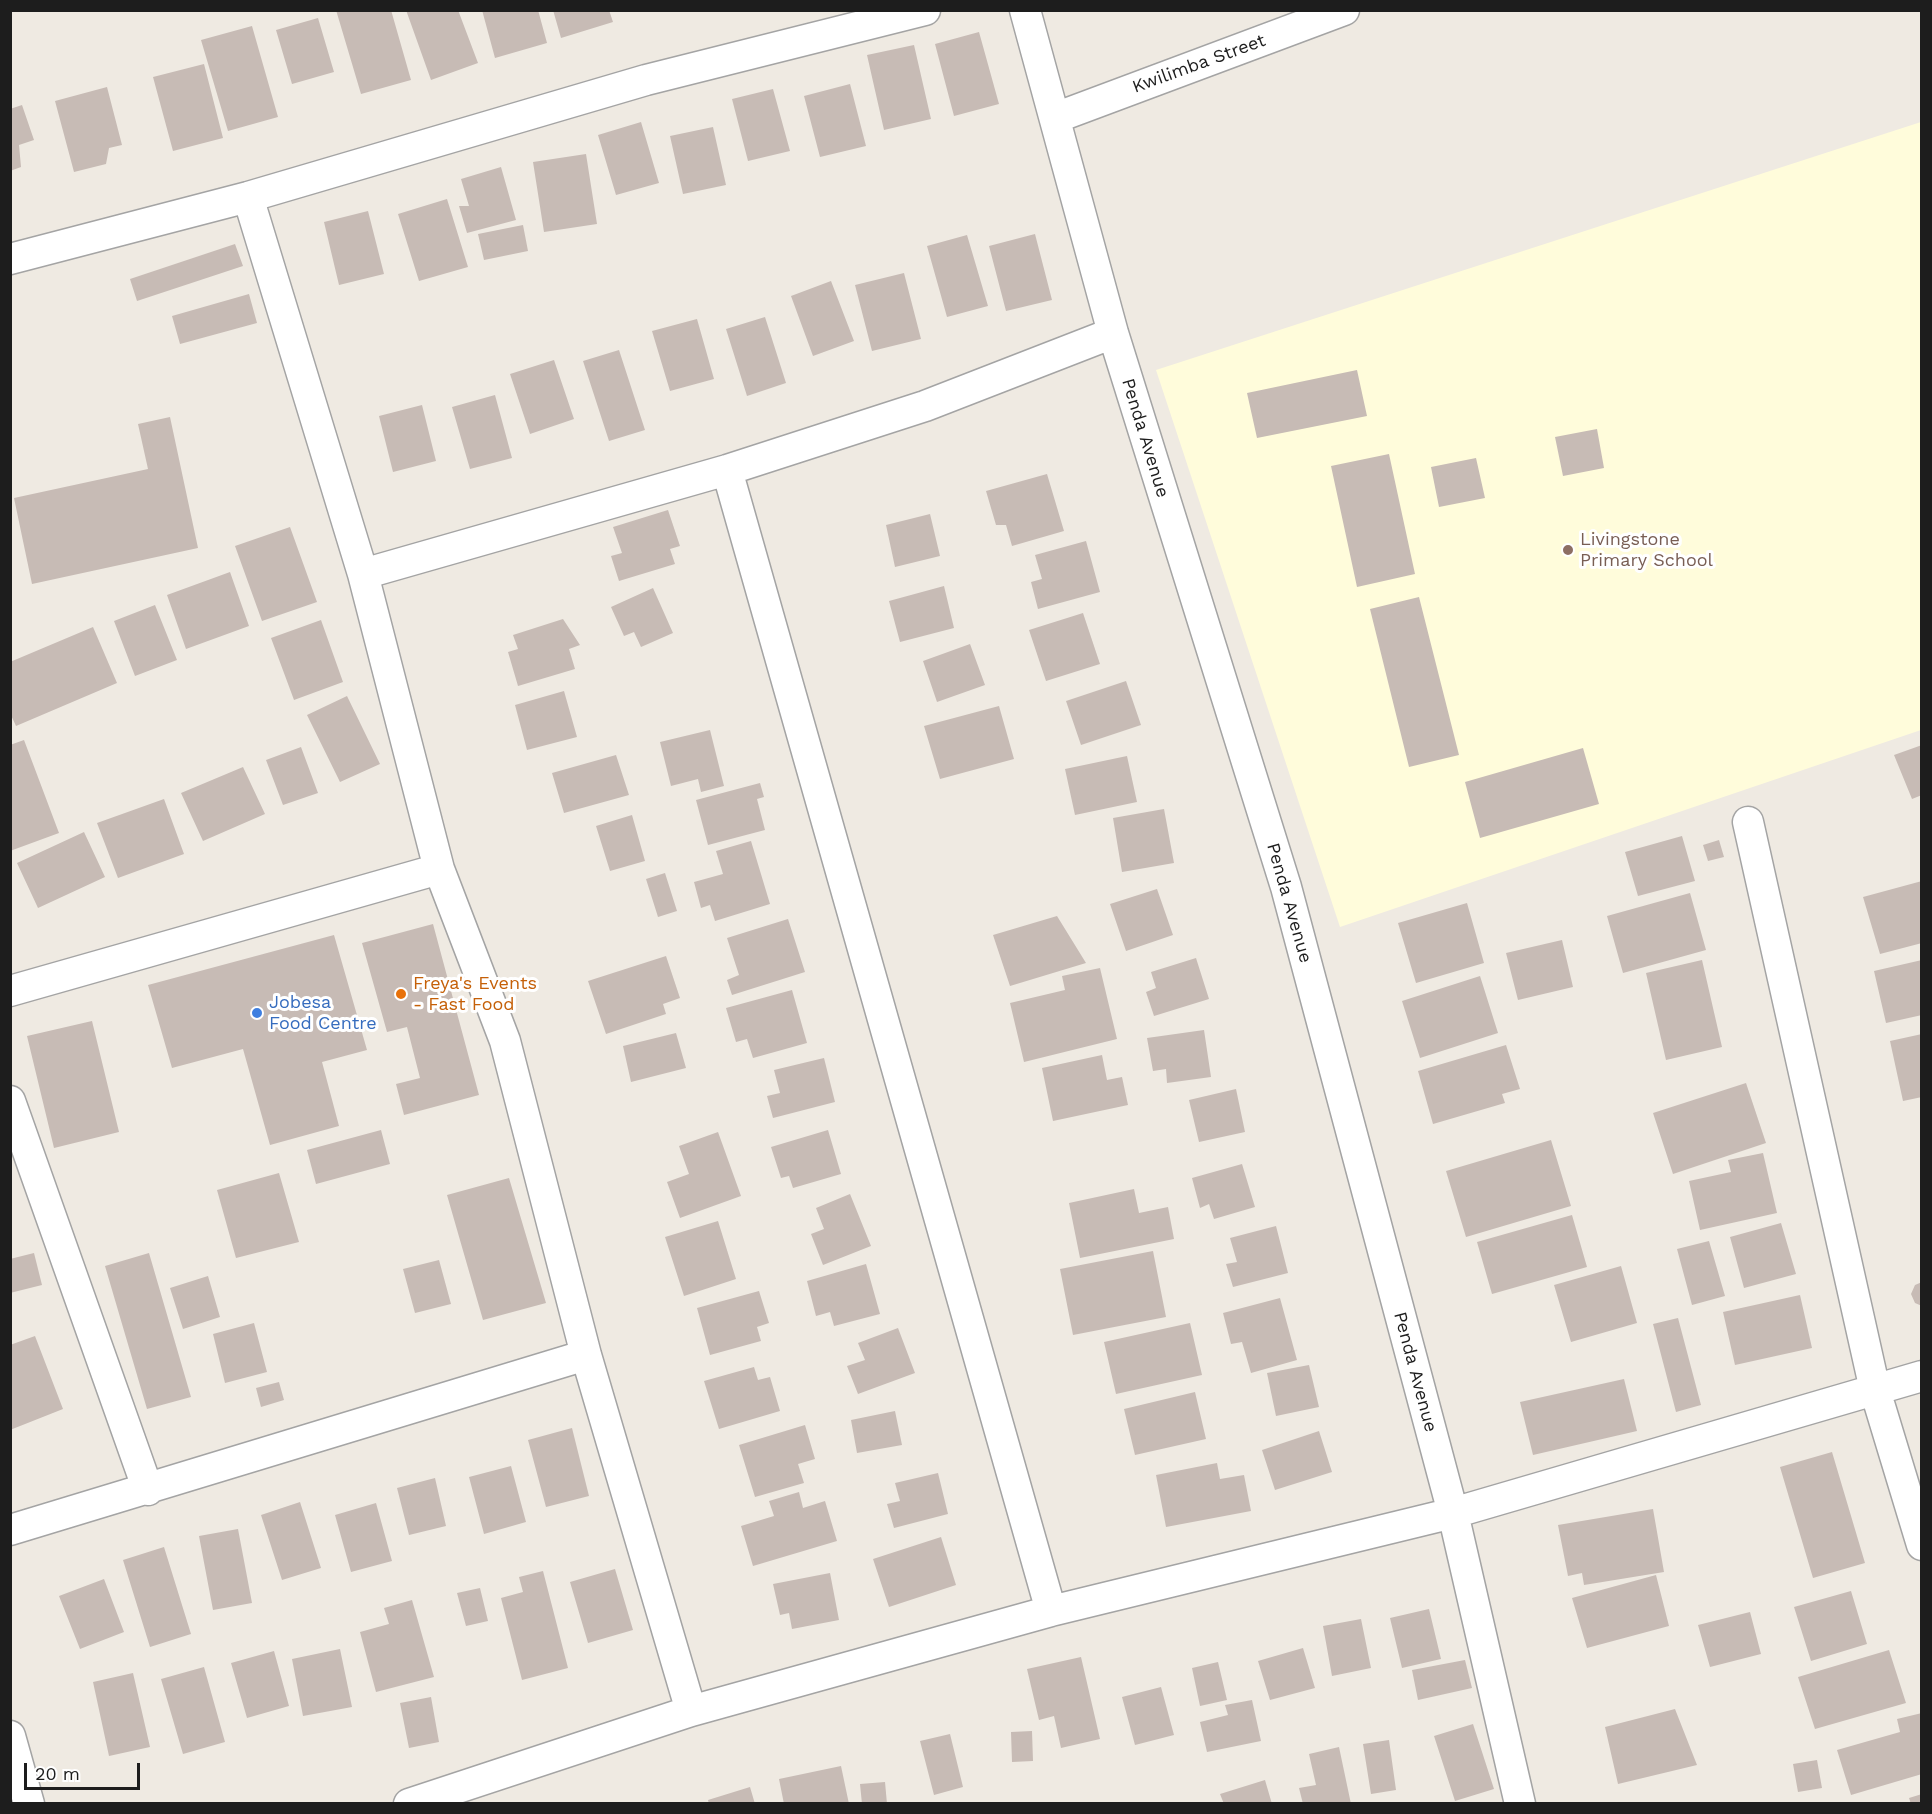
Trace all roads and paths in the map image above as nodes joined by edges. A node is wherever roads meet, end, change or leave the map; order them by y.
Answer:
1 (925, 10) edge
2 (1025, 10) edge
3 (1344, 10) edge
4 (1055, 117) junction
5 (248, 197) junction
6 (10, 259) edge
7 (1113, 333) junction
8 (727, 470) junction
9 (363, 574) junction
10 (1748, 822) dead end
11 (439, 868) junction
12 (10, 991) edge
13 (12, 1106) edge
14 (586, 1355) junction
15 (1922, 1377) edge
16 (1875, 1390) junction
17 (148, 1490) junction
18 (1453, 1513) junction
19 (10, 1530) edge
20 (1922, 1545) edge
21 (1051, 1611) junction
22 (691, 1711) junction
23 (10, 1736) edge
24 (29, 1803) edge
25 (409, 1803) edge
26 (1520, 1803) edge

1 - 5 street
2 - 4 street, Penda Avenue
3 - 4 street, Kwilimba Street
4 - 7 street, Penda Avenue
5 - 6 street
5 - 9 street
7 - 8 street
7 - 18 street, Penda Avenue
8 - 9 street
8 - 21 street
9 - 11 street
10 - 16 street
11 - 12 street
11 - 14 street
13 - 17 street
14 - 17 street
14 - 22 street
15 - 16 street
16 - 18 street
16 - 20 street
17 - 19 street
18 - 21 street
18 - 26 street, Penda Avenue
21 - 22 street
22 - 25 street
23 - 24 street

